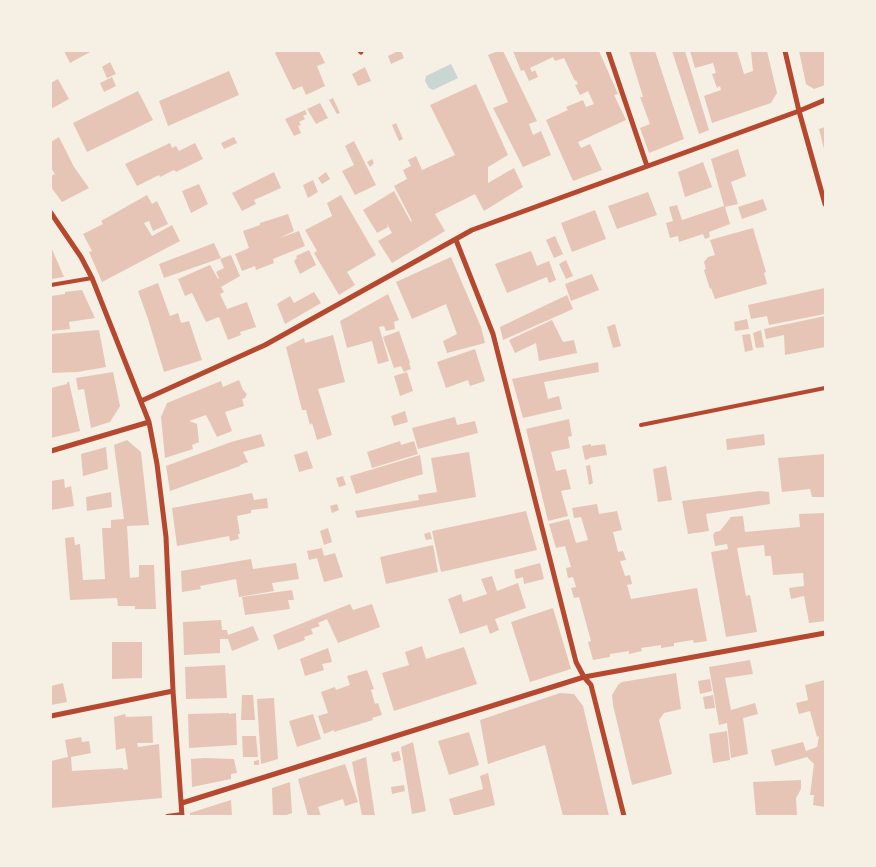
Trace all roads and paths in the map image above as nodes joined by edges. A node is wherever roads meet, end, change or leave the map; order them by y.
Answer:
1 (608, 51) edge
2 (785, 51) edge
3 (825, 100) edge
4 (799, 111) junction
5 (647, 166) junction
6 (825, 204) edge
7 (51, 213) edge
8 (456, 240) junction
9 (92, 278) junction
10 (51, 285) edge
11 (825, 388) edge
12 (141, 400) junction
13 (149, 422) junction
14 (641, 425) dead end
15 (51, 451) edge
16 (825, 633) edge
17 (584, 677) junction
18 (174, 691) junction
19 (51, 716) edge
20 (182, 803) junction
21 (182, 815) edge
22 (167, 816) edge
23 (624, 816) edge

1 - 5 street
2 - 4 street
3 - 4 street
4 - 5 street
4 - 6 street
5 - 8 street
7 - 9 street
8 - 12 street
8 - 17 street
9 - 10 lane
9 - 12 street
11 - 14 lane
12 - 13 street
13 - 15 street
13 - 18 street
16 - 17 street
17 - 20 street
17 - 23 street
18 - 19 street
18 - 20 street
20 - 21 street
21 - 22 lane

